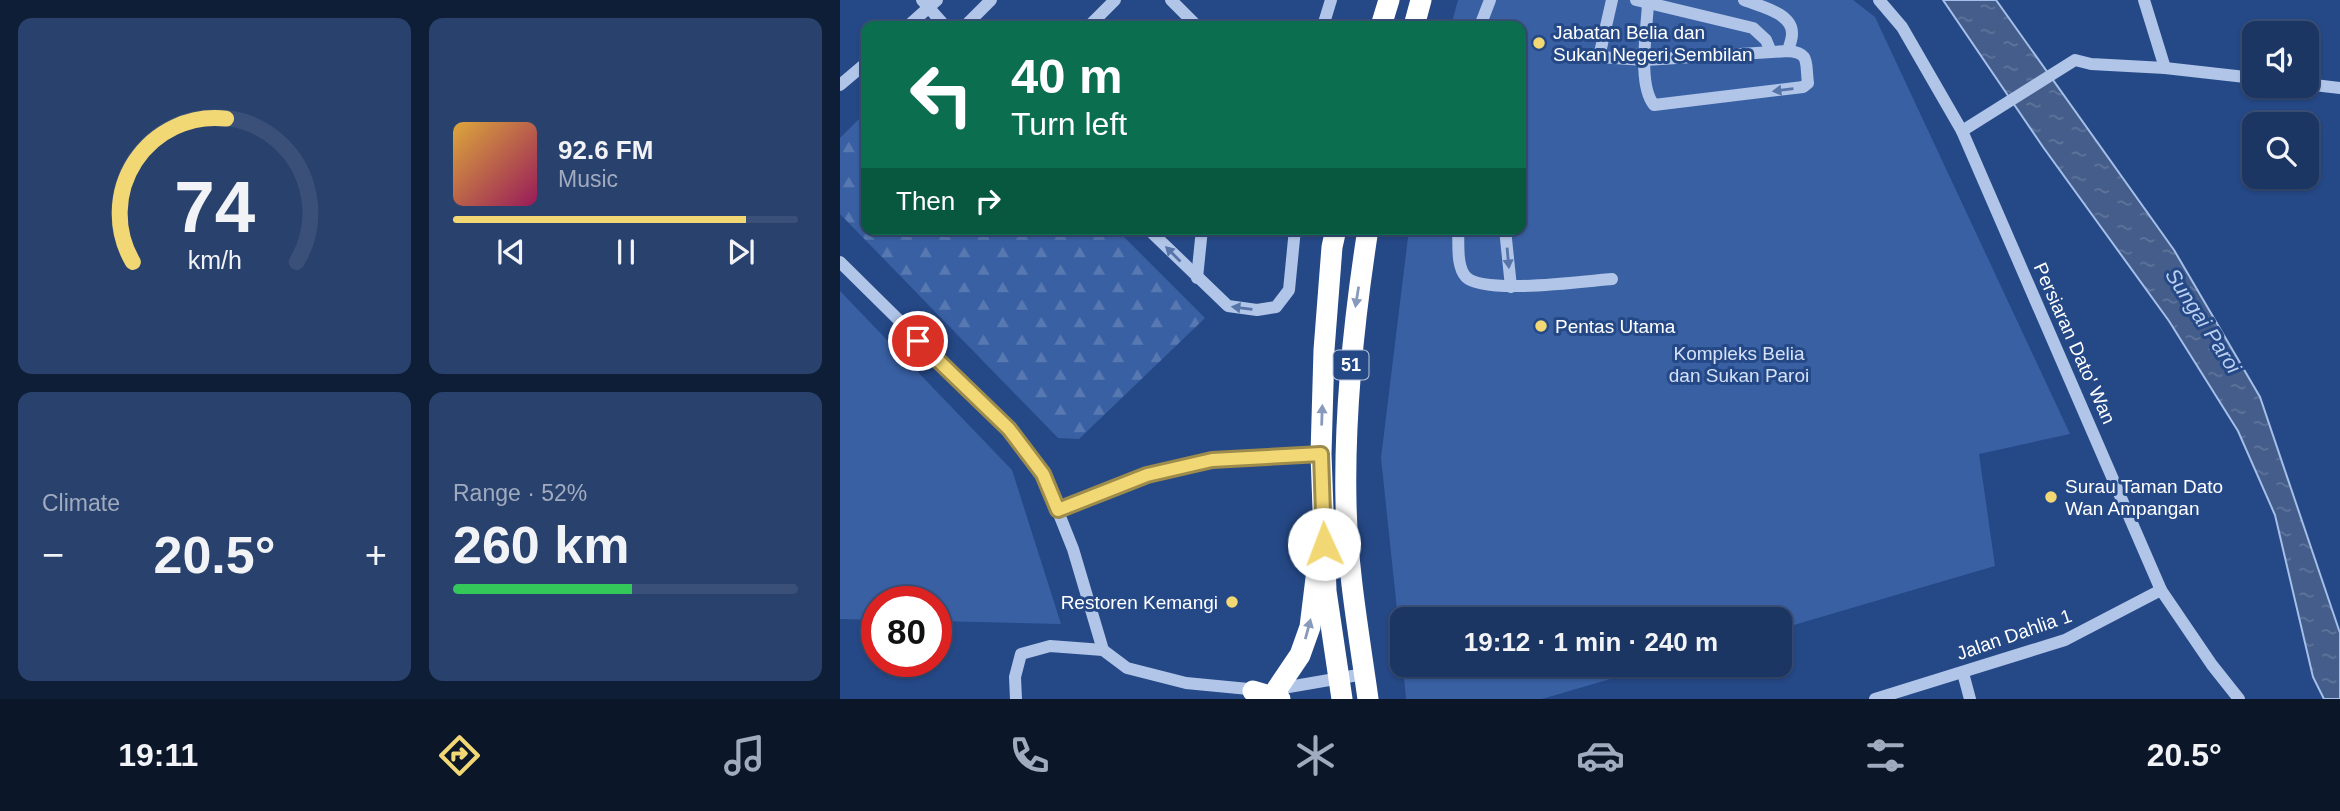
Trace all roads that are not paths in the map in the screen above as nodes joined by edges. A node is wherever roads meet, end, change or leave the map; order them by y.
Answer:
1 (990, 0) edge
2 (1115, 0) edge
3 (1171, 0) edge
4 (1331, 0) edge
5 (1389, 0) edge
6 (1421, 0) edge
7 (1490, 0) edge
8 (1612, 0) edge
9 (1744, 0) edge
10 (1879, 0) edge
11 (2144, 0) edge
12 (1642, 2) edge
13 (930, 3) edge
14 (913, 21) edge
15 (942, 21) edge
16 (970, 21) edge
17 (1094, 21) edge
18 (1192, 21) edge
19 (1325, 21) edge
20 (1383, 21) edge
21 (1416, 21) edge
22 (1482, 21) edge
23 (1788, 51) junction
24 (1771, 52) junction
25 (1645, 60) junction
26 (861, 67) edge
27 (2165, 68) junction
28 (2242, 77) edge
29 (840, 85) edge
30 (2319, 86) edge
31 (2340, 88) edge
32 (1962, 131) junction
33 (1154, 235) edge
34 (1201, 235) edge
35 (1294, 235) edge
36 (1335, 235) edge
37 (1367, 235) edge
38 (1458, 235) edge
39 (1506, 235) edge
40 (840, 262) edge
41 (1197, 278) junction
42 (1612, 279) dead end
43 (1511, 287) junction
44 (1321, 463) junction
45 (1058, 510) junction
46 (2161, 590) junction
47 (1103, 650) junction
48 (1963, 673) junction
49 (1364, 674) junction
50 (1340, 689) edge
51 (1253, 691) joint
52 (1278, 694) edge
53 (1016, 699) edge
54 (1368, 699) edge
55 (1875, 699) edge
56 (1970, 699) edge
57 (2239, 699) edge

1 - 16 street
2 - 17 street
3 - 18 street
4 - 19 street
5 - 20 highway
6 - 21 highway
7 - 22 street
8 - 25 street
9 - 23 street
10 - 32 street, Persiaran Dato' Wan
11 - 27 street
12 - 24 street
12 - 25 street
13 - 14 street
13 - 15 street
23 - 24 street
23 -> 25 street
24 - 25 street
26 - 29 street
27 - 28 street
27 - 32 street
30 - 31 street
32 - 46 street, Persiaran Dato' Wan
41 -> 33 street
34 - 41 street
35 -> 41 street
44 -> 36 highway, 51
37 -> 49 highway, 51
38 - 43 street
39 -> 43 street
40 - 45 street
42 - 43 street
44 - 45 street
44 - 50 highway, 51
52 -> 44 highway
45 - 47 street
46 - 48 street, Jalan Dahlia 1
46 - 57 street, Persiaran Dato' Wan
47 - 51 street
47 - 53 street
48 - 55 street, Jalan Dahlia 1
48 - 56 street
49 - 50 street
49 - 54 highway, 51
50 - 52 street
51 - 52 highway

